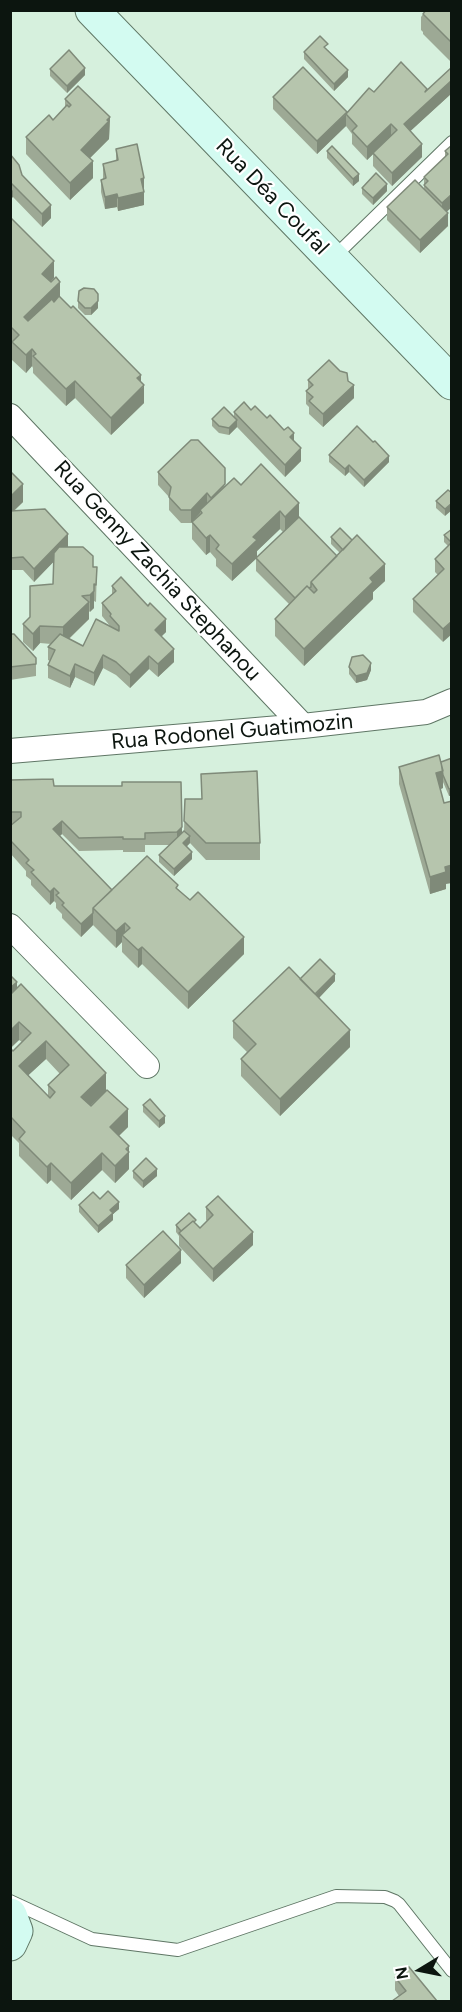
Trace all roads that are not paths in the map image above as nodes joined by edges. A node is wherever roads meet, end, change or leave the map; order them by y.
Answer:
1 (92, 10) edge
2 (452, 142) edge
3 (332, 259) junction
4 (452, 383) edge
5 (11, 417) edge
6 (452, 701) edge
7 (303, 726) junction
8 (10, 751) edge
9 (10, 926) edge
10 (147, 1066) dead end
11 (12, 1923) edge
12 (452, 1971) edge

1 - 3 main road, Rua Déa Coufal
2 - 3 lane
3 - 4 main road, Rua Déa Coufal
5 - 7 street, Rua Genny Zachia Stephanou
6 - 7 street, Rua Rodonel Guatimozin
7 - 8 street, Rua Rodonel Guatimozin
9 - 10 street
11 - 12 lane

